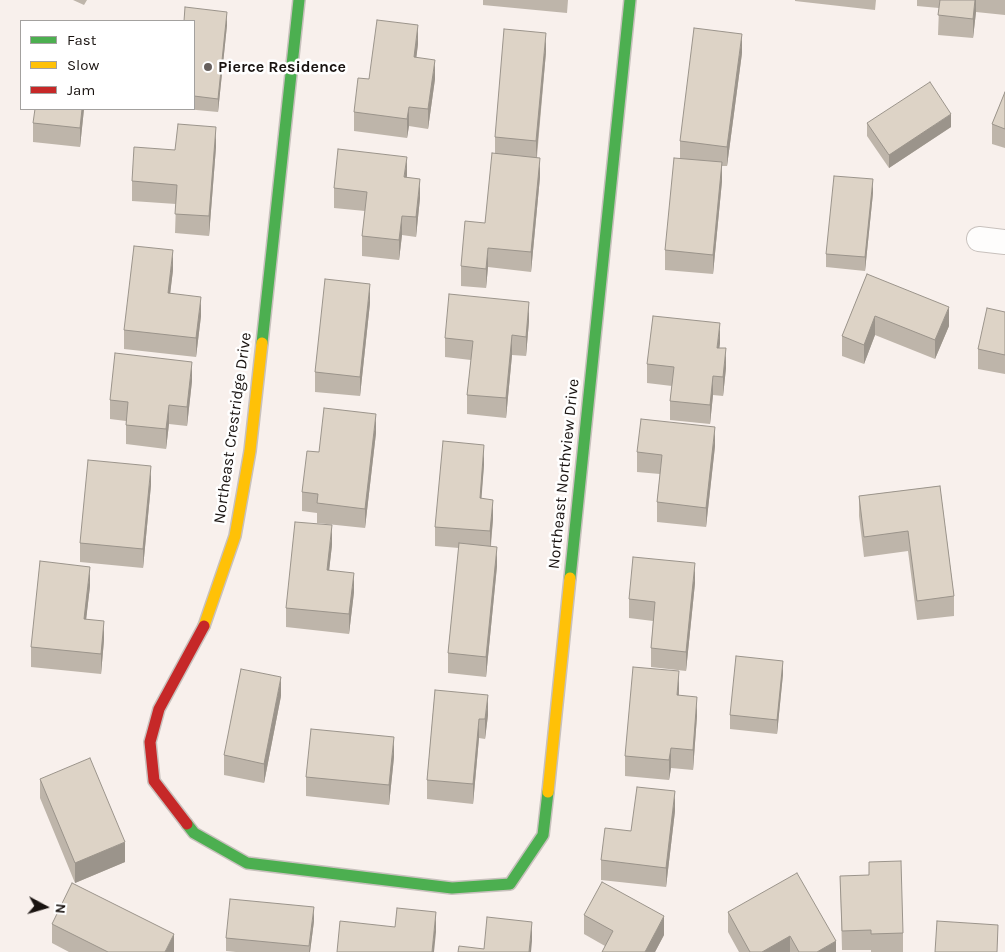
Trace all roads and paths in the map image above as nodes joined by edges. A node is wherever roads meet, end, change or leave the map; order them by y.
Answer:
1 (299, 0) edge
2 (630, 0) edge
3 (979, 239) dead end
4 (1005, 242) edge
5 (452, 888) joint

1 - 5 street, Northeast Crestridge Drive
2 - 5 street, Northeast Northview Drive
3 - 4 street

